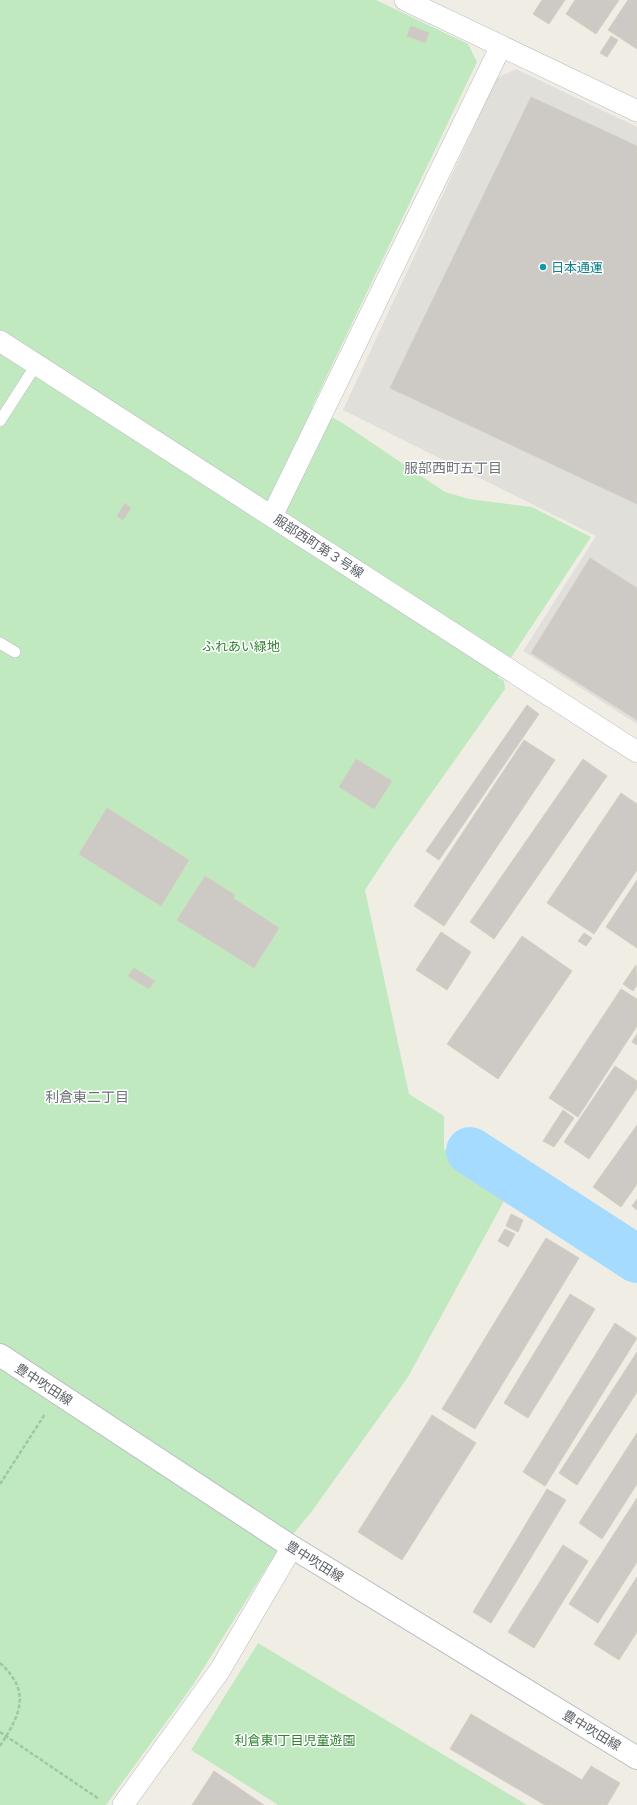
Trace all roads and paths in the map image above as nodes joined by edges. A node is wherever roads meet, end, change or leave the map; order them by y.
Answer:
1 (405, 0) edge
2 (502, 46) junction
3 (637, 111) edge
4 (0, 341) edge
5 (36, 365) junction
6 (0, 421) edge
7 (272, 516) junction
8 (0, 643) edge
9 (15, 652) dead end
10 (637, 752) edge
11 (0, 1355) edge
12 (48, 1410) dead end
13 (0, 1484) edge
14 (292, 1548) junction
15 (0, 1663) edge
16 (0, 1732) edge
17 (6, 1736) junction
18 (0, 1746) edge
19 (637, 1758) edge
20 (102, 1801) dead end
21 (123, 1805) edge

1 - 2 street
2 - 3 street
2 - 7 street
4 - 5 street, 服部西町第３号線
5 - 6 lane
5 - 7 street, 服部西町第３号線
7 - 10 street, 服部西町第３号線
8 - 9 lane
11 - 14 main road, 豊中吹田線
12 - 13 path
14 - 19 main road, 豊中吹田線
14 - 21 street
15 - 17 path
16 - 17 path
17 - 18 path
17 - 20 path

